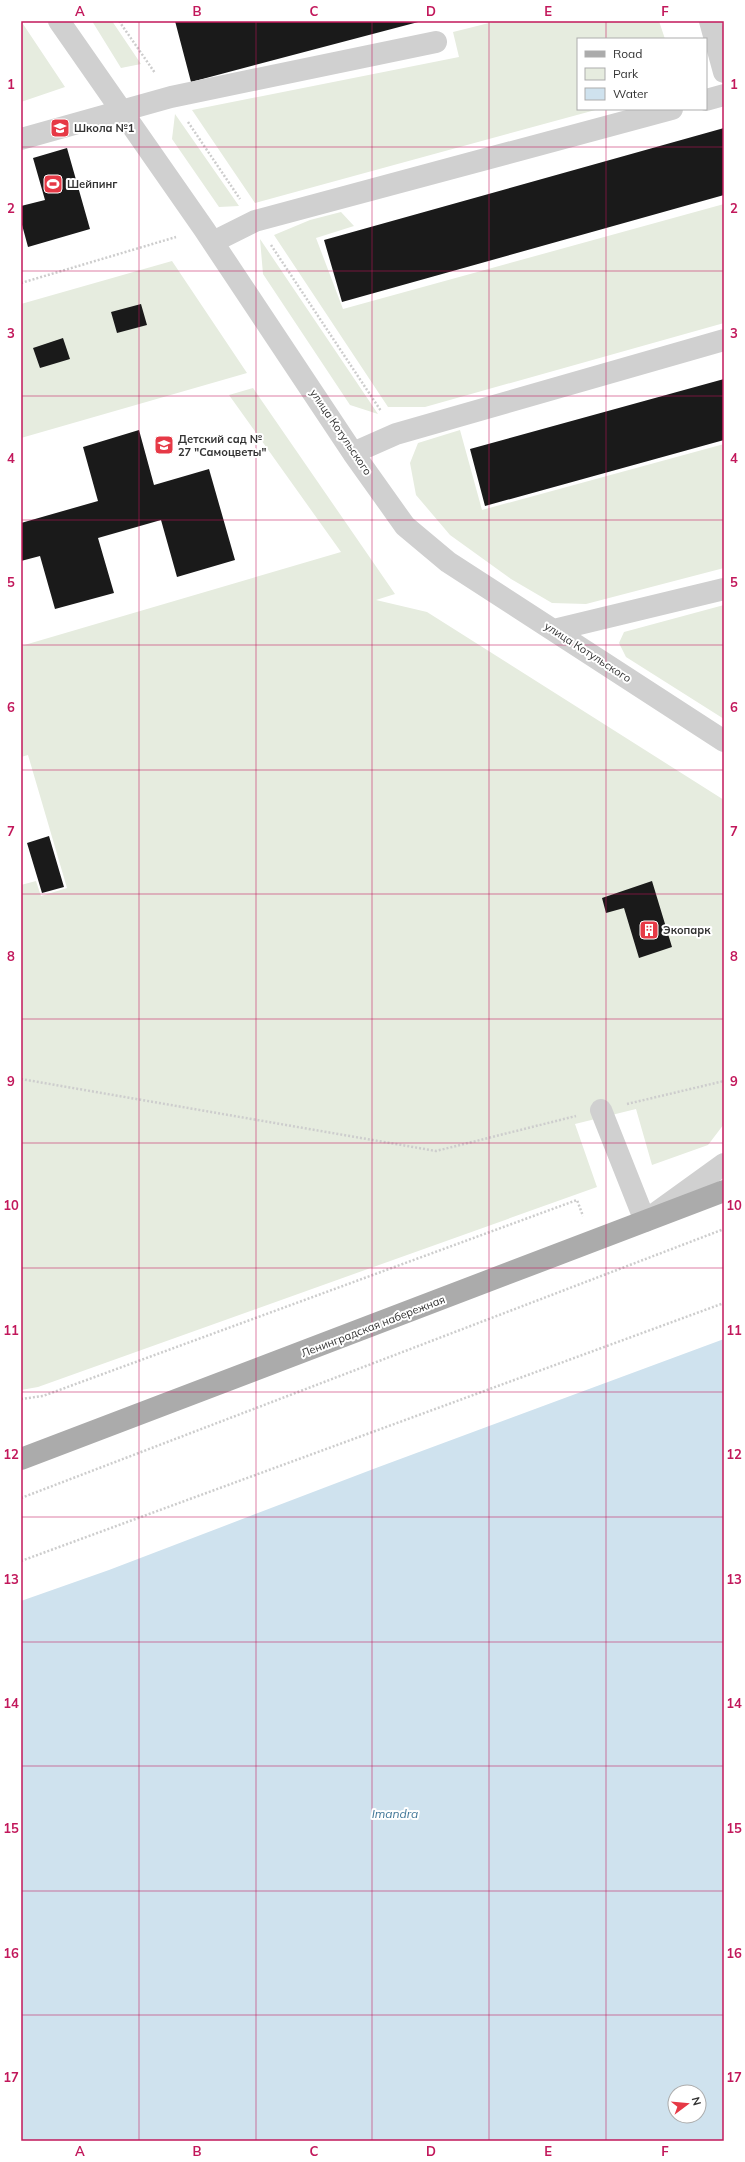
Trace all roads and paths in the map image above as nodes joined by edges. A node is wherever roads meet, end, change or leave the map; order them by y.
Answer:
1 (62, 21) edge
2 (710, 21) edge
3 (436, 42) dead end
4 (724, 72) edge
5 (724, 95) edge
6 (707, 100) edge
7 (668, 110) edge
8 (121, 111) junction
9 (21, 139) edge
10 (208, 236) junction
11 (21, 282) edge
12 (724, 340) edge
13 (353, 453) junction
14 (724, 589) edge
15 (554, 630) junction
16 (724, 741) edge
17 (21, 1079) edge
18 (724, 1081) edge
19 (601, 1110) junction
20 (724, 1164) edge
21 (724, 1191) edge
22 (645, 1221) junction
23 (724, 1229) edge
24 (593, 1242) junction
25 (605, 1274) junction
26 (724, 1303) edge
27 (21, 1399) edge
28 (21, 1459) edge
29 (21, 1498) edge
30 (21, 1561) edge

1 - 8 street, улица Котульского
2 - 4 street
3 - 8 street
5 - 6 street
7 - 10 street
8 - 9 street
8 - 10 street, улица Котульского
10 - 11 path
10 - 13 street, улица Котульского
12 - 13 street
13 - 15 street, улица Котульского
14 - 15 street
15 - 16 street, улица Котульского
17 - 19 path
18 - 19 path
19 - 22 street
20 - 22 street
21 - 22 main road, Ленинградская набережная
22 - 24 main road, Ленинградская набережная
23 - 25 path
24 - 25 path
24 - 27 path
24 - 28 main road, Ленинградская набережная
25 - 29 path
26 - 30 path

